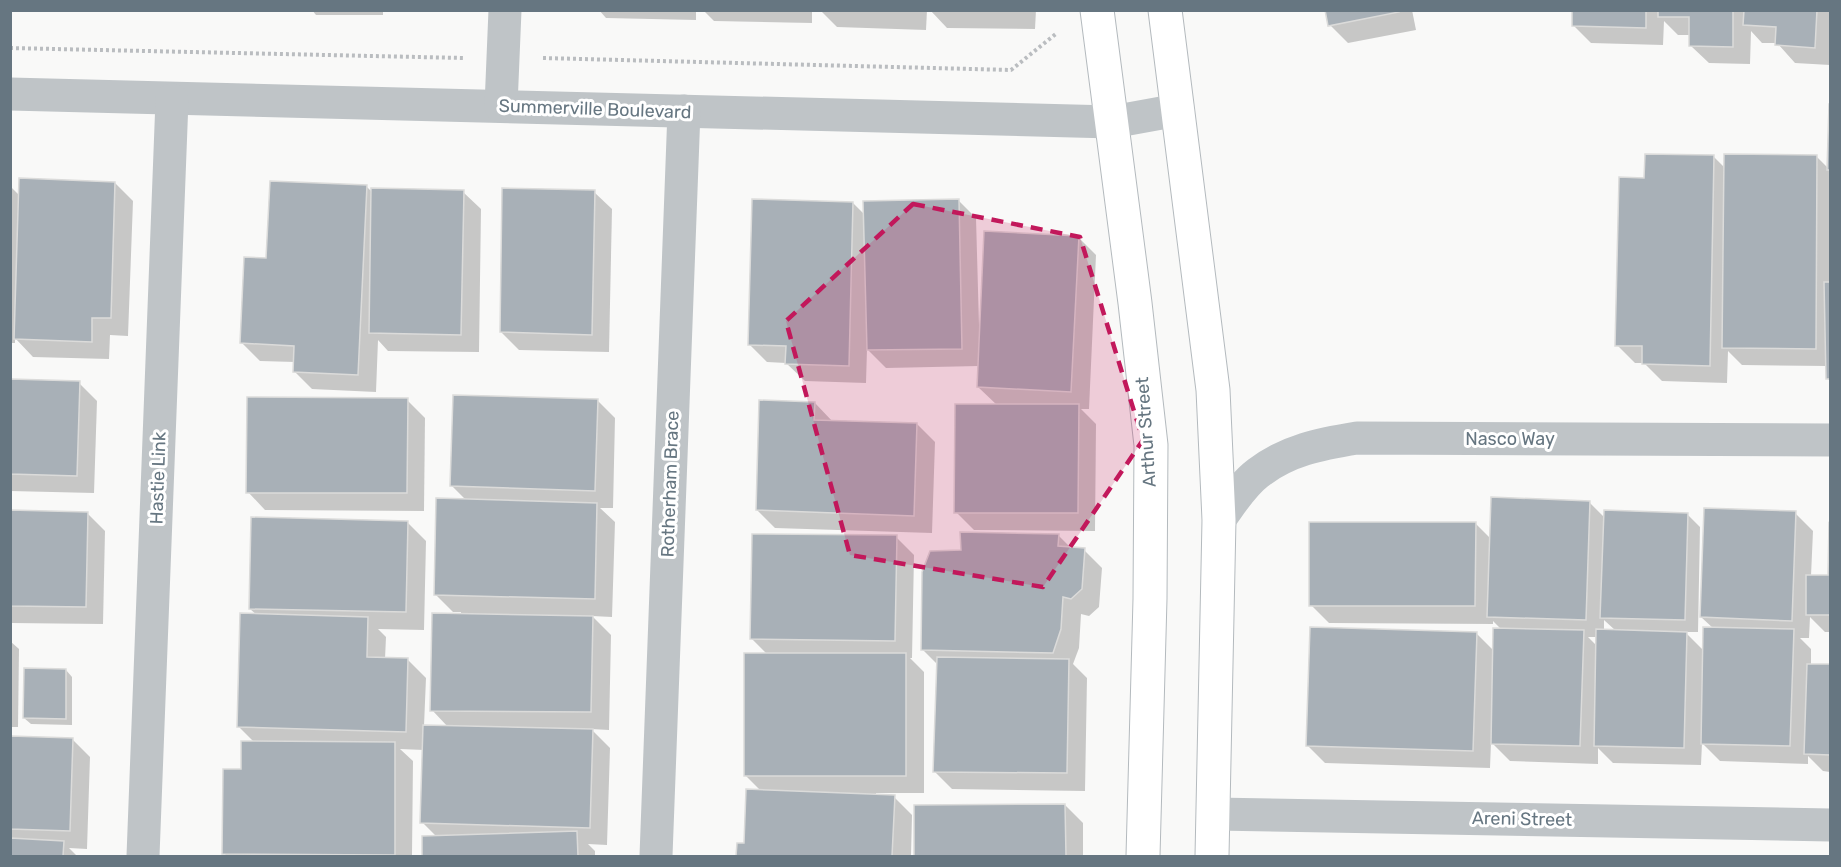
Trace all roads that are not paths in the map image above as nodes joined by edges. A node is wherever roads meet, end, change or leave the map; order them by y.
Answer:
1 (505, 10) edge
2 (1097, 10) edge
3 (1165, 10) edge
4 (10, 94) edge
5 (172, 99) junction
6 (501, 106) junction
7 (1178, 110) junction
8 (684, 111) junction
9 (1112, 122) junction
10 (1830, 440) edge
11 (1219, 520) junction
12 (1214, 814) junction
13 (1830, 825) edge
14 (143, 856) edge
15 (657, 856) edge
16 (1143, 856) edge
17 (1212, 856) edge

1 - 6 street
2 - 9 street, Arthur Street
3 - 7 street
4 - 5 street, Summerville Boulevard
5 - 6 street, Summerville Boulevard
5 - 14 street, Hastie Link
6 - 8 street, Summerville Boulevard
7 - 9 street, Summerville Boulevard
7 - 11 street
8 - 9 street, Summerville Boulevard
8 - 15 street, Rotherham Brace
9 - 16 street, Arthur Street
10 - 11 street, Nasco Way
11 - 12 street
12 - 13 street, Areni Street
12 - 17 street

